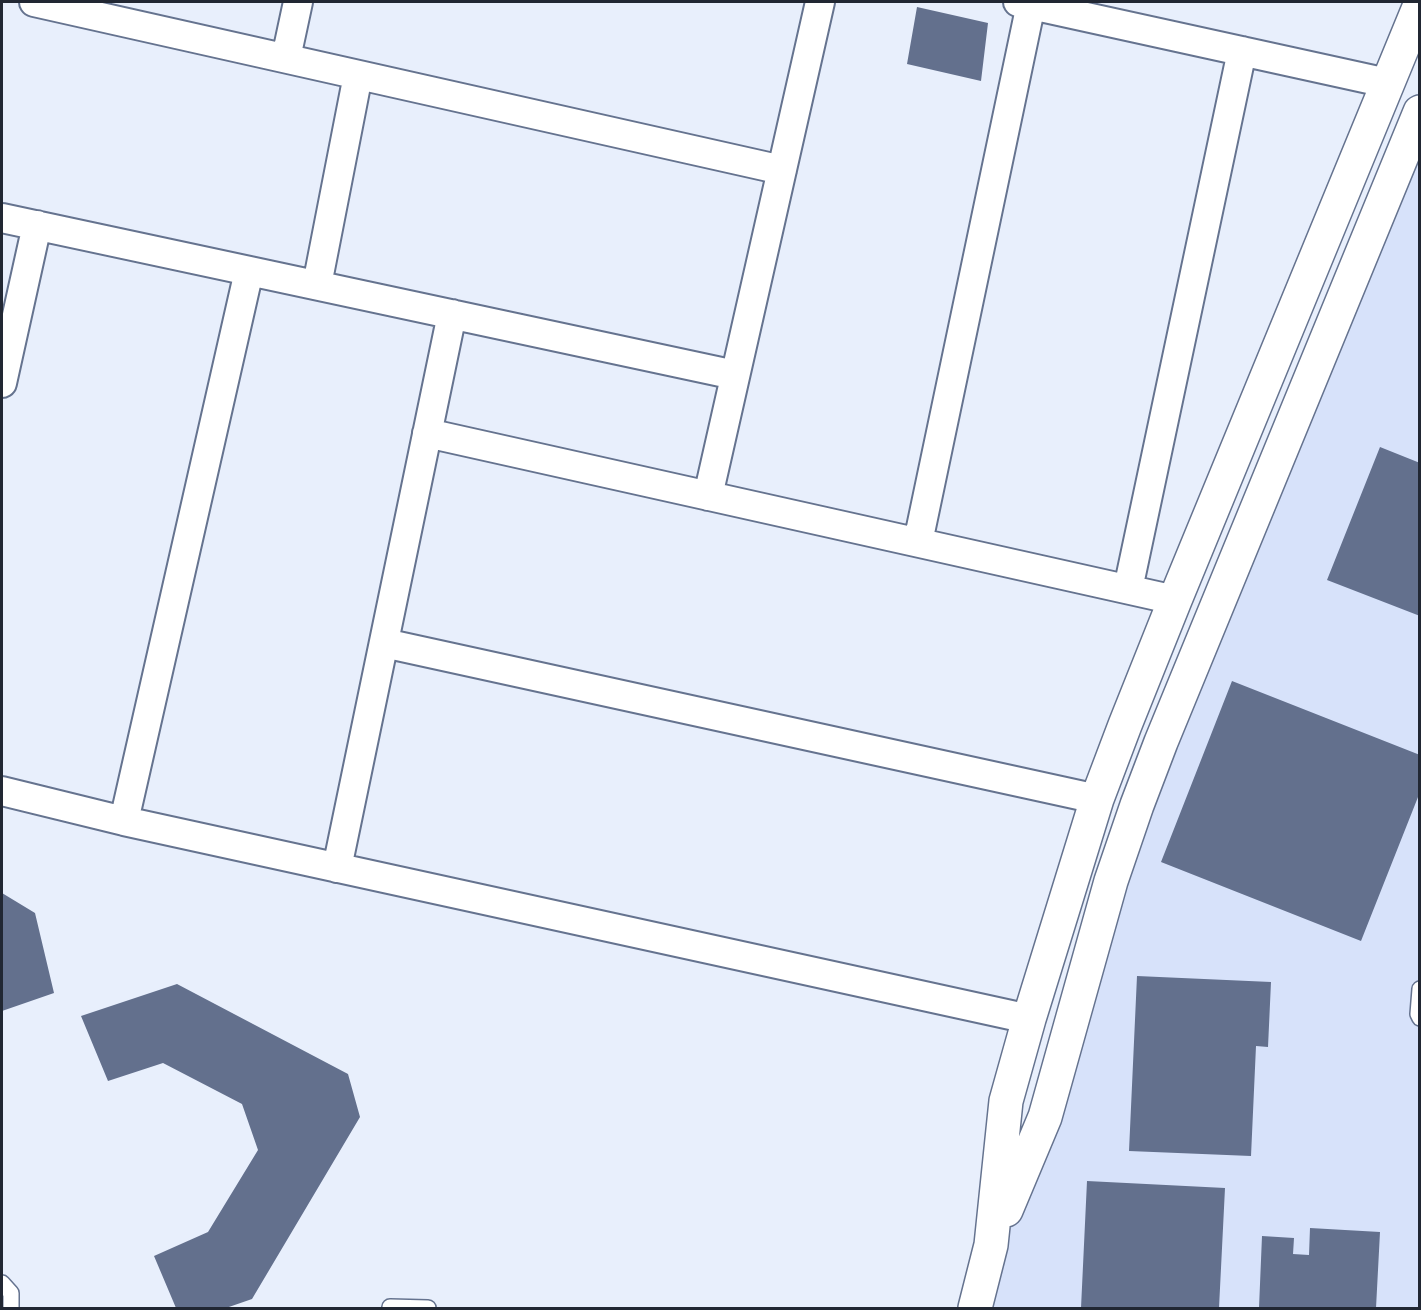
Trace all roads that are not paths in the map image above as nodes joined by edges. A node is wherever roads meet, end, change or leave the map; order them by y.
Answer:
1 (34, 2) edge
2 (298, 2) edge
3 (820, 2) edge
4 (1024, 3) edge
5 (75, 6) edge
6 (1419, 6) edge
7 (1242, 51) junction
8 (286, 58) junction
9 (358, 75) junction
10 (1387, 83) junction
11 (1419, 112) edge
12 (782, 170) junction
13 (2, 218) edge
14 (37, 225) junction
15 (249, 271) junction
16 (317, 285) junction
17 (452, 314) junction
18 (735, 375) junction
19 (2, 383) edge
20 (1248, 423) junction
21 (427, 433) junction
22 (1285, 441) junction
23 (708, 496) junction
24 (918, 542) junction
25 (1128, 589) junction
26 (1175, 600) junction
27 (384, 643) junction
28 (2, 791) edge
29 (1097, 799) junction
30 (124, 821) junction
31 (337, 868) junction
32 (1419, 988) edge
33 (1419, 1018) edge
34 (1029, 1019) junction
35 (991, 1245) junction
36 (2, 1283) edge
37 (390, 1307) dead end
38 (11, 1308) edge
39 (428, 1308) edge
40 (975, 1308) edge

1 - 5 street
2 - 8 street
3 - 12 street
4 - 7 street
4 - 24 street
5 - 8 street
6 - 10 street
7 - 10 street
7 - 25 street
8 - 9 street
9 - 12 street
9 - 16 street
10 - 20 street
11 - 22 street
12 - 18 street
13 - 14 street
14 - 15 street
14 - 19 street
15 - 16 street
15 - 30 street
16 - 17 street
17 - 18 street
17 - 21 street
18 - 23 street
20 - 22 street
20 - 26 street
21 - 23 street
21 - 27 street
22 - 35 street
23 - 24 street
24 - 25 street
25 - 26 street
26 - 29 street
27 - 29 street
27 - 31 street
28 - 30 street
29 - 34 street
30 - 31 street
31 - 34 street
32 - 33 lane
34 - 35 street
35 - 40 street
36 - 38 lane
37 - 39 lane

